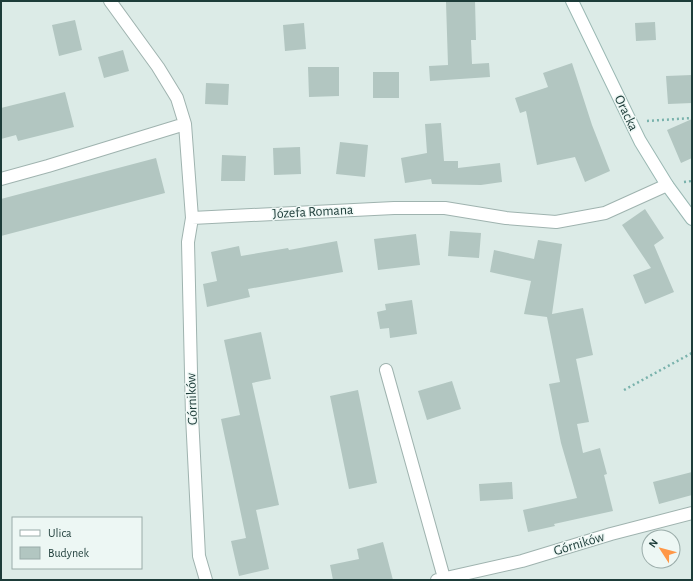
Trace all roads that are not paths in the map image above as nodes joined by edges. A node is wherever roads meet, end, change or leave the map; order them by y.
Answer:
1 (110, 1) edge
2 (572, 1) edge
3 (185, 124) junction
4 (1, 179) edge
5 (667, 185) junction
6 (192, 218) junction
7 (692, 219) edge
8 (386, 370) dead end
9 (692, 513) edge
10 (467, 577) edge
11 (441, 579) edge
12 (206, 580) edge

1 - 3 street
2 - 5 street, Oracka
3 - 4 street
3 - 6 street
5 - 6 street, Józefa Romana
5 - 7 street, Oracka
6 - 12 street, Górników
8 - 11 street
9 - 10 street, Górników
10 - 11 street, Górników

